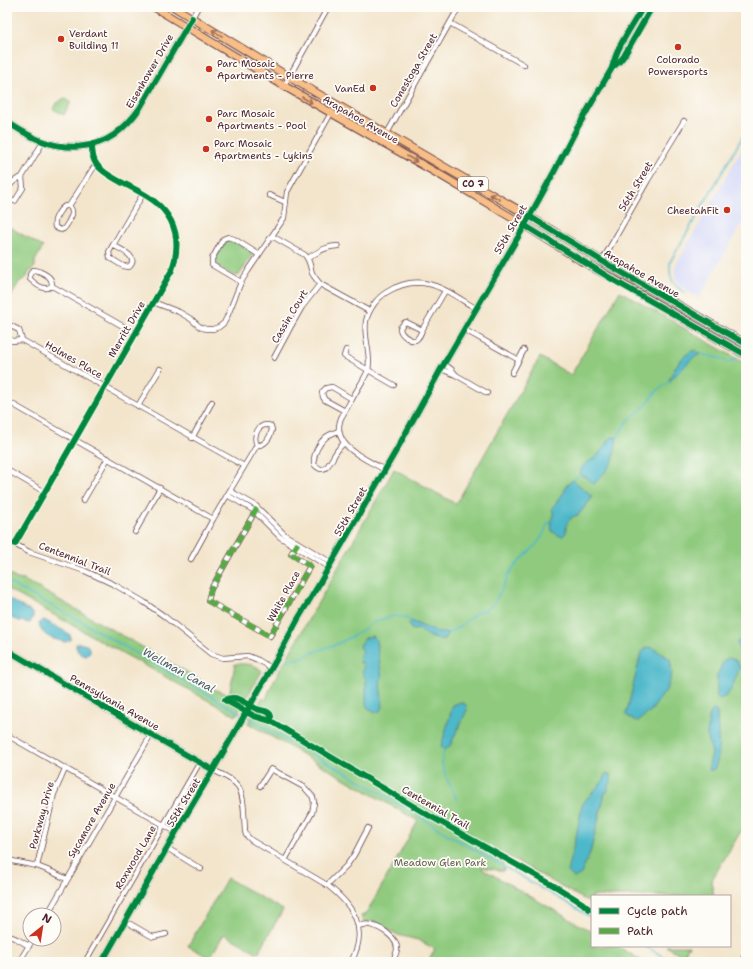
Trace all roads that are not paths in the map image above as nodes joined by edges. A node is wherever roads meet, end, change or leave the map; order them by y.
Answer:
1 (154, 7) edge
2 (174, 7) edge
3 (198, 7) edge
4 (328, 7) edge
5 (459, 7) edge
6 (652, 7) edge
7 (641, 8) edge
8 (648, 14) junction
9 (192, 18) junction
10 (450, 23) junction
11 (187, 27) junction
12 (524, 65) dead end
13 (612, 68) junction
14 (289, 77) junction
15 (284, 86) junction
16 (331, 113) junction
17 (684, 121) dead end
18 (7, 122) edge
19 (387, 134) junction
20 (43, 142) junction
21 (382, 142) junction
22 (92, 144) junction
23 (96, 164) junction
24 (22, 177) junction
25 (7, 190) edge
26 (143, 194) junction
27 (269, 195) dead end
28 (7, 198) edge
29 (285, 202) junction
30 (69, 206) junction
31 (529, 216) junction
32 (524, 225) junction
33 (272, 236) junction
34 (113, 245) junction
35 (338, 246) dead end
36 (258, 254) junction
37 (308, 258) junction
38 (602, 261) junction
39 (241, 282) junction
40 (320, 284) junction
41 (52, 286) junction
42 (445, 291) junction
43 (153, 302) junction
44 (477, 309) junction
45 (369, 311) junction
46 (7, 324) edge
47 (422, 330) junction
48 (465, 330) junction
49 (135, 333) junction
50 (7, 338) edge
51 (22, 340) junction
52 (746, 344) edge
53 (346, 350) dead end
54 (524, 350) dead end
55 (746, 355) edge
56 (274, 358) dead end
57 (519, 360) junction
58 (442, 366) junction
59 (160, 369) dead end
60 (368, 370) junction
61 (512, 373) dead end
62 (394, 385) dead end
63 (105, 387) junction
64 (486, 392) dead end
65 (352, 399) junction
66 (7, 400) edge
67 (212, 402) dead end
68 (138, 406) junction
69 (345, 411) junction
70 (338, 431) junction
71 (192, 438) junction
72 (75, 439) junction
73 (344, 443) junction
74 (256, 445) junction
75 (108, 458) junction
76 (244, 466) junction
77 (7, 470) edge
78 (385, 470) junction
79 (160, 488) junction
80 (45, 492) junction
81 (228, 493) junction
82 (83, 501) dead end
83 (256, 510) junction
84 (213, 519) junction
85 (135, 532) dead end
86 (7, 540) edge
87 (14, 544) junction
88 (297, 545) junction
89 (191, 559) dead end
90 (330, 565) junction
91 (7, 650) edge
92 (271, 668) junction
93 (7, 735) edge
94 (151, 735) junction
95 (200, 762) junction
96 (65, 769) junction
97 (214, 770) junction
98 (260, 786) dead end
99 (116, 797) junction
100 (164, 825) junction
101 (368, 828) dead end
102 (176, 832) junction
103 (167, 848) junction
104 (7, 860) edge
105 (285, 860) junction
106 (37, 866) junction
107 (201, 869) dead end
108 (67, 879) junction
109 (327, 885) junction
110 (51, 907) edge
111 (125, 921) junction
112 (358, 926) junction
113 (166, 934) dead end
114 (7, 935) edge
115 (22, 942) edge
116 (28, 947) edge
117 (746, 953) edge
118 (19, 962) edge
119 (85, 962) edge
120 (102, 962) edge
121 (351, 962) edge
122 (392, 962) edge
123 (741, 962) edge

1 - 11 main road, Arapahoe Avenue / CO 7
2 - 9 main road, Arapahoe Avenue / CO 7
3 - 9 street
4 - 14 street
5 - 10 street, Conestoga Street
6 - 8 main road, 55th Street
7 - 8 street
7 - 13 main road, 55th Street
8 - 13 main road, 55th Street
9 - 11 street, Eisenhower Drive
14 -> 9 main road, Arapahoe Avenue / CO 7
10 - 12 street
10 - 19 street, Conestoga Street
11 - 15 main road, Arapahoe Avenue / CO 7
11 - 22 street, Eisenhower Drive
13 - 31 main road, 55th Street
14 - 15 street
14 - 19 main road, Arapahoe Avenue / CO 7
15 -> 16 main road, Arapahoe Avenue / CO 7
16 - 21 main road, Arapahoe Avenue / CO 7
16 - 29 street
17 - 38 street, 56th Street
18 - 20 street, Eisenhower Drive
19 - 21 street, Conestoga Street
31 -> 19 main road, Arapahoe Avenue / CO 7
20 - 22 street, Eisenhower Drive
20 - 24 street
21 -> 32 main road, Arapahoe Avenue / CO 7
22 - 23 street
23 - 26 street, Merritt Drive
23 - 30 street
24 - 25 street
24 - 28 street
26 - 34 street
26 - 43 street, Merritt Drive
27 - 29 street
29 - 33 street
30 - 30 street
31 - 32 main road, 55th Street
31 - 38 main road, Arapahoe Avenue / CO 7
32 - 44 main road, 55th Street
32 - 55 main road, Arapahoe Avenue / CO 7
33 - 36 street
33 - 37 street
34 - 34 street
35 - 37 street
36 - 39 street
36 - 39 street
37 - 40 street
38 - 52 main road, Arapahoe Avenue / CO 7
39 - 43 street
40 - 45 street
40 - 56 street, Cassin Court
41 - 41 street
41 - 49 street
42 - 44 street
42 - 45 street
42 - 47 street
43 - 49 street, Merritt Drive
44 - 48 main road, 55th Street
45 - 60 street
46 - 51 street, Holmes Place
47 - 47 street
48 - 57 street
48 - 58 main road, 55th Street
49 - 63 street, Merritt Drive
50 - 51 street, Holmes Place
51 - 63 street, Holmes Place
53 - 60 street
54 - 57 street
57 - 61 street
58 - 64 street
58 - 78 main road, 55th Street
59 - 68 street
60 - 62 street
60 - 65 street
63 - 68 street, Holmes Place
63 - 72 street, Merritt Drive
65 - 69 street
65 - 69 street
66 - 72 street
67 - 71 street
68 - 71 street, Holmes Place
69 - 70 street
70 - 73 street
70 - 73 street
71 - 76 street, Holmes Place
72 - 75 street
72 - 80 street, Merritt Drive
73 - 78 street
74 - 74 street
74 - 76 street
75 - 79 street
75 - 82 street
76 - 81 street
77 - 80 street
78 - 90 main road, 55th Street
79 - 84 street
79 - 85 street
80 - 87 street, Merritt Drive
81 - 83 street, White Place
81 - 84 street
83 - 88 street, White Place
83 - 88 street, White Place
84 - 89 street
86 - 87 street, Centennial Trail
87 - 92 street, Centennial Trail
88 - 90 street, White Place
90 - 92 main road, 55th Street
91 - 94 street, Pennsylvania Avenue
92 - 97 main road, 55th Street
93 - 96 street
94 - 95 street, Pennsylvania Avenue
94 - 99 street, Sycamore Avenue
95 - 97 street, Pennsylvania Avenue
95 - 100 street, Roxwood Lane
96 - 99 street
96 - 106 street, Parkway Drive
97 - 102 main road, 55th Street
97 - 105 street, Pennsylvania Avenue
98 - 105 street
99 - 100 street
99 - 108 street, Sycamore Avenue
100 - 102 street
100 - 119 street, Roxwood Lane
101 - 109 street
102 - 103 main road, 55th Street
103 - 107 street
103 - 111 main road, 55th Street
104 - 106 street
105 - 109 street, Pennsylvania Avenue
106 - 108 street
108 - 110 street, Sycamore Avenue
109 - 112 street, Pennsylvania Avenue
111 - 113 street
111 - 120 main road, 55th Street
112 - 121 street
112 - 122 street
114 - 115 street
116 - 118 street
117 - 123 street

